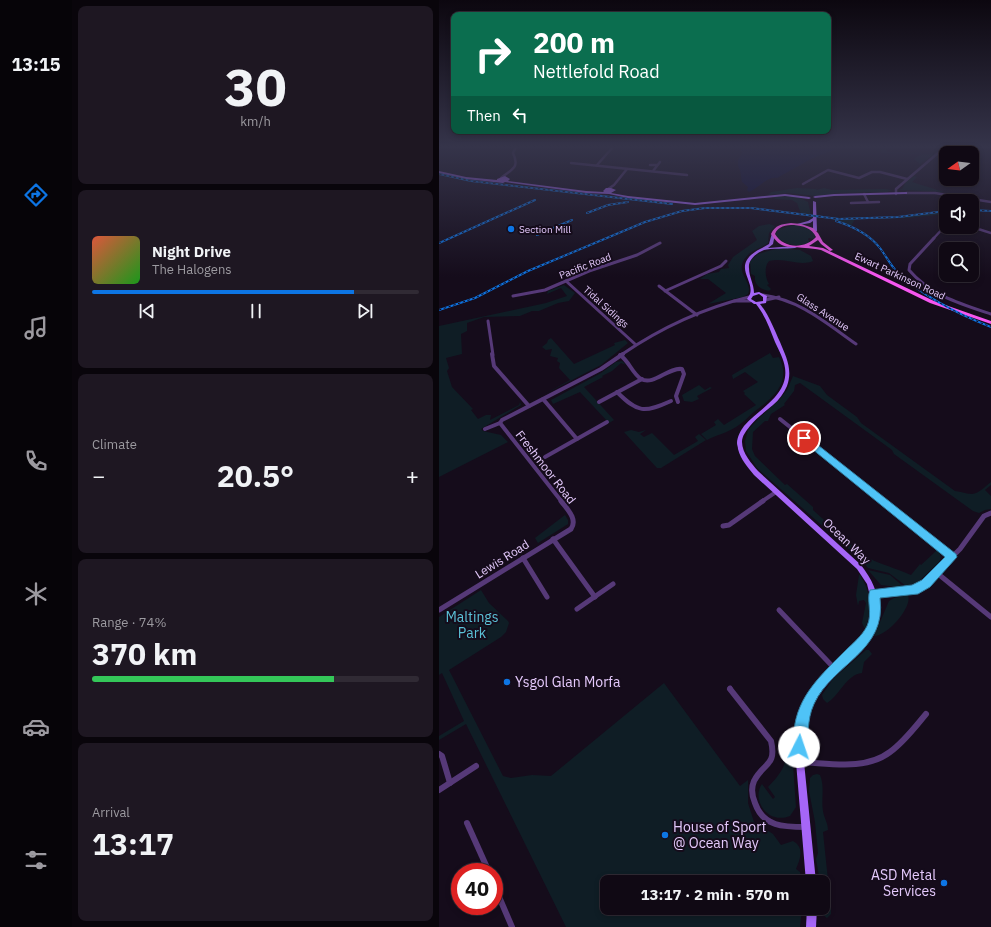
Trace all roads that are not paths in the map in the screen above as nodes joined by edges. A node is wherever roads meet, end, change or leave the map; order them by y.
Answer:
1 (581, 190) edge
2 (616, 190) edge
3 (896, 190) edge
4 (608, 191) joint
5 (906, 193) joint
6 (619, 194) junction
7 (864, 194) junction
8 (896, 194) junction
9 (939, 194) edge
10 (839, 195) junction
11 (815, 197) junction
12 (809, 198) junction
13 (979, 200) edge
14 (816, 201) junction
15 (851, 202) dead end
16 (868, 202) junction
17 (879, 202) dead end
18 (991, 202) edge
19 (814, 217) junction
20 (799, 224) junction
21 (979, 229) edge
22 (815, 231) junction
23 (939, 233) edge
24 (991, 233) edge
25 (773, 234) junction
26 (818, 237) junction
27 (660, 243) dead end
28 (801, 246) junction
29 (764, 249) junction
30 (726, 260) dead end
31 (566, 281) junction
32 (752, 284) junction
33 (659, 286) dead end
34 (665, 290) junction
35 (762, 294) junction
36 (513, 296) dead end
37 (751, 297) junction
38 (779, 297) junction
39 (765, 301) junction
40 (757, 303) junction
41 (765, 313) junction
42 (991, 314) edge
43 (697, 315) junction
44 (991, 320) edge
45 (488, 321) dead end
46 (991, 323) edge
47 (635, 344) junction
48 (856, 344) dead end
49 (620, 355) junction
50 (642, 379) junction
51 (617, 392) junction
52 (543, 399) junction
53 (671, 401) dead end
54 (599, 402) dead end
55 (678, 402) dead end
56 (529, 406) junction
57 (781, 419) dead end
58 (607, 422) dead end
59 (500, 423) junction
60 (485, 429) dead end
61 (577, 438) junction
62 (545, 457) dead end
63 (777, 492) junction
64 (991, 513) edge
65 (574, 525) joint
66 (723, 526) dead end
67 (553, 539) junction
68 (952, 557) junction
69 (523, 558) junction
70 (937, 573) junction
71 (613, 584) dead end
72 (874, 593) junction
73 (547, 596) dead end
74 (595, 597) junction
75 (577, 609) dead end
76 (439, 610) edge
77 (779, 610) dead end
78 (991, 617) edge
79 (835, 669) junction
80 (730, 688) dead end
81 (926, 714) dead end
82 (439, 754) edge
83 (800, 762) junction
84 (476, 766) dead end
85 (449, 783) junction
86 (439, 790) edge
87 (467, 823) dead end
88 (806, 827) junction
89 (485, 863) edge
90 (810, 875) edge
91 (503, 906) edge
92 (812, 915) edge
93 (512, 927) edge
94 (811, 927) edge

1 - 4 street
2 - 6 street
3 - 8 street
4 - 6 street
5 - 8 street
5 - 9 street
6 - 12 street
7 - 8 street
7 - 10 street
7 - 16 street
10 - 11 street
10 - 14 street
11 - 12 street
11 - 14 street
12 - 14 street
13 - 18 street
14 - 19 street
15 - 16 street
16 - 17 street
19 - 20 street
19 - 22 street
20 - 22 main road
20 - 25 main road
21 - 24 street
22 - 26 main road, Ewart Parkinson Road
23 - 42 street
25 - 28 main road, Ewart Parkinson Road
25 - 29 street
26 - 28 main road
26 - 44 main road, Ewart Parkinson Road
27 - 31 street, Pacific Road
28 - 29 street
28 - 46 main road, Ewart Parkinson Road
29 - 32 street
30 - 34 street
31 - 36 street, Pacific Road
31 - 47 street, Tidal Sidings
32 - 35 street
32 - 37 street
33 - 34 street
34 - 43 street
35 - 37 street
35 - 38 street, Glass Avenue
35 - 39 street
37 - 40 street
37 - 43 street
38 - 39 street, Glass Avenue
38 - 48 street, Glass Avenue
39 - 40 street
39 - 41 street, Ocean Way
40 - 41 street, Ocean Way
41 - 63 street, Ocean Way
43 - 47 street
45 - 56 street
47 - 49 street
49 - 50 street
49 - 52 street
50 - 51 street
50 - 55 street
51 - 53 street
51 - 54 street
52 - 56 street
52 - 61 street
56 - 59 street
57 - 68 street
58 - 61 street
59 - 60 street
59 - 65 street, Freshmoor Road
61 - 62 street
63 - 66 street
63 - 72 street, Ocean Way
64 - 68 street
65 - 67 street, Lewis Road
67 - 69 street, Lewis Road
67 - 74 street
68 - 70 street
69 - 73 street
69 - 76 street, Lewis Road
70 - 72 street
70 - 78 street
71 - 74 street
72 - 79 street, Ocean Way
74 - 75 street
77 - 79 street
79 - 83 street, Ocean Way
80 - 88 street
81 - 83 street
82 - 85 street
83 - 88 street, Ocean Way
84 - 85 street
85 - 86 street
87 - 89 street
88 - 90 street, Ocean Way
91 - 93 street
92 - 94 street

